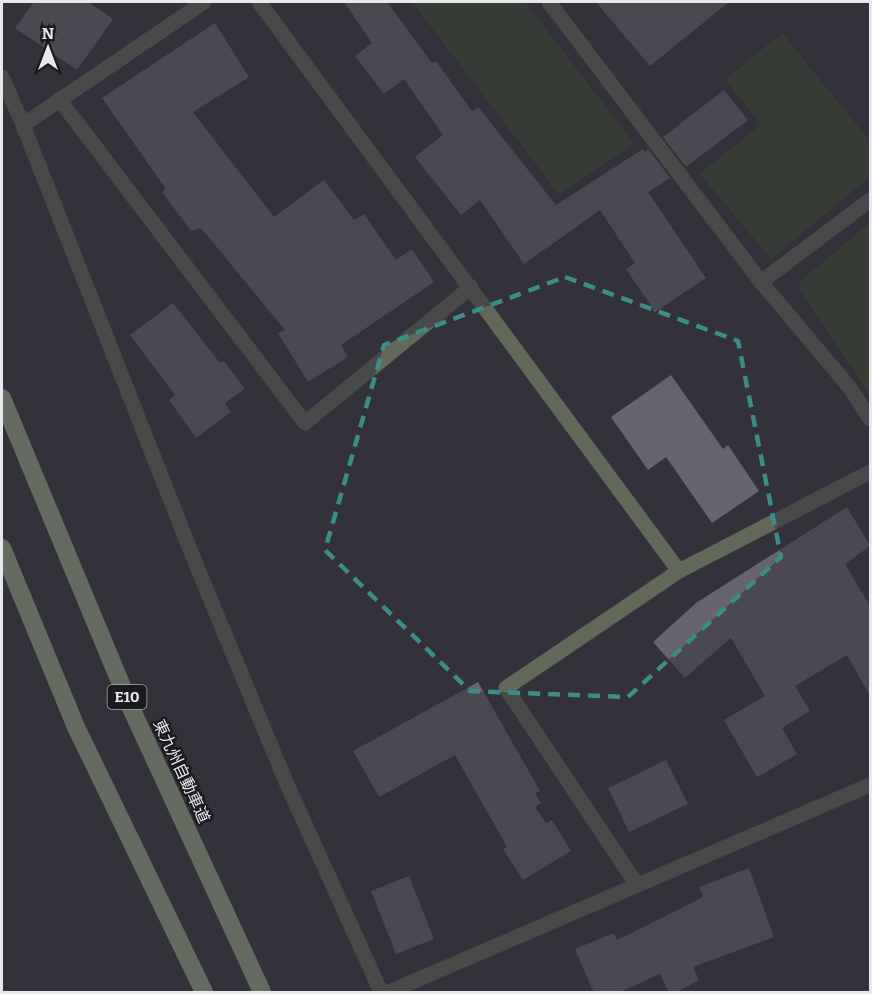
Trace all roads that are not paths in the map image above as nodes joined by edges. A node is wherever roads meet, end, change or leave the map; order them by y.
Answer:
1 (204, 2) edge
2 (259, 2) edge
3 (555, 4) edge
4 (2, 77) edge
5 (59, 99) junction
6 (23, 125) junction
7 (870, 200) edge
8 (760, 282) junction
9 (471, 287) junction
10 (2, 398) edge
11 (870, 419) edge
12 (870, 472) edge
13 (2, 548) edge
14 (679, 571) junction
15 (870, 785) edge
16 (637, 885) junction
17 (204, 993) edge
18 (262, 993) edge
19 (381, 993) edge
20 (389, 993) edge

1 - 5 street
2 - 9 street
3 - 8 street
4 - 6 street
5 - 6 street
5 - 9 street
6 - 19 street
7 - 8 street
8 - 11 street
9 - 14 street
10 - 18 highway, 東九州自動車道 / E10
12 - 14 street
13 - 17 highway
14 - 16 street
15 - 16 street
16 - 20 street

